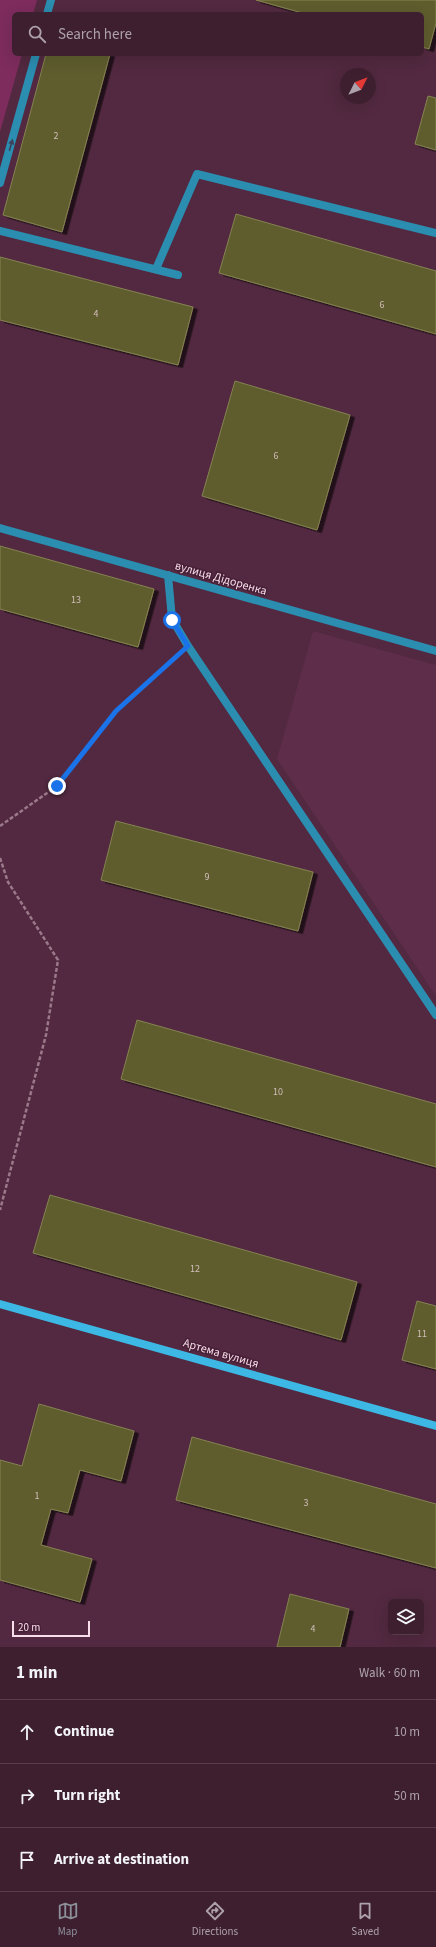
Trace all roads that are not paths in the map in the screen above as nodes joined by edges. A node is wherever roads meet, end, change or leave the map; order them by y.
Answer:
1 (51, 0) edge
2 (48, 12) edge
3 (35, 56) edge
4 (0, 183) edge
5 (0, 232) edge
6 (436, 233) edge
7 (156, 269) junction
8 (178, 275) dead end
9 (0, 528) edge
10 (168, 575) junction
11 (436, 651) edge
12 (436, 1015) edge
13 (0, 1304) edge
14 (436, 1426) edge

1 - 2 street
4 -> 3 street
5 - 7 street
6 - 7 street
7 - 8 street
9 - 10 street, вулиця Дідоренка
10 - 11 street, вулиця Дідоренка
10 - 12 street
13 - 14 street, Артема вулиця

